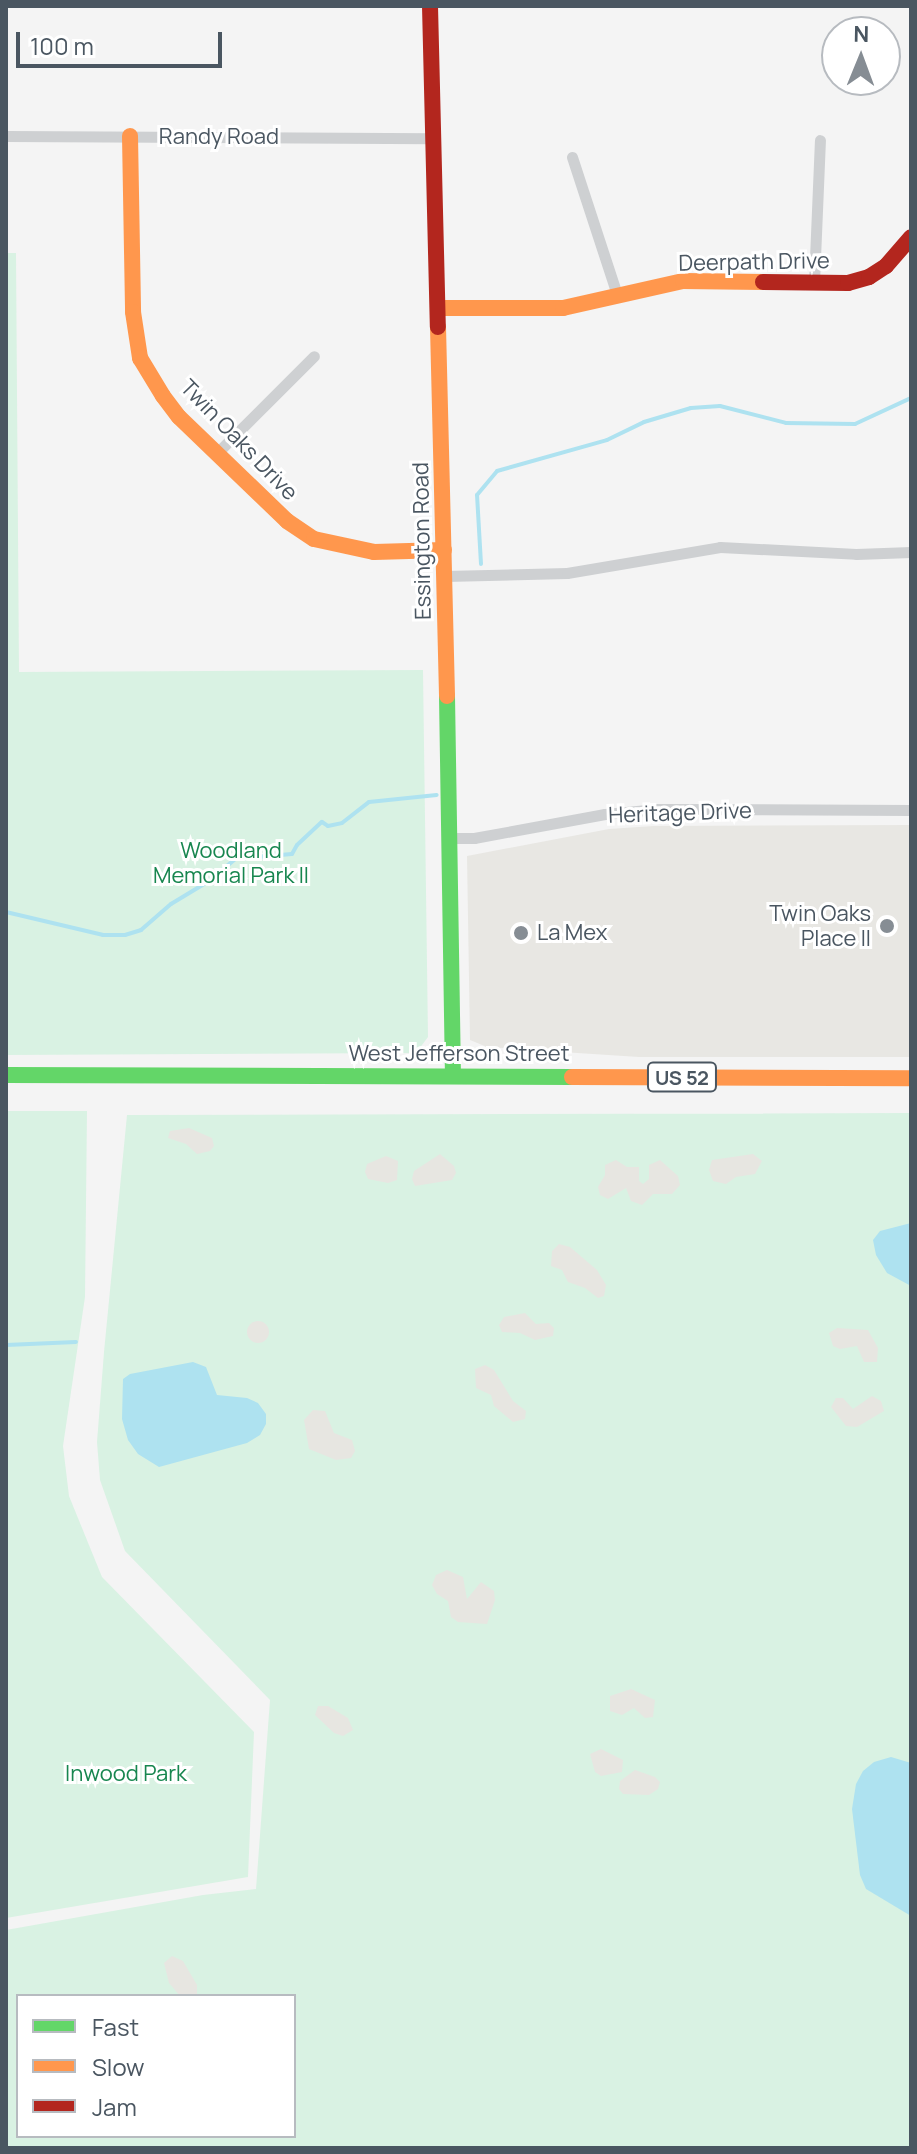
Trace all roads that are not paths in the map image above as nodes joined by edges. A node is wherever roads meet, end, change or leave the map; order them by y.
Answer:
1 (430, 6) edge
2 (6, 136) edge
3 (130, 136) junction
4 (432, 138) junction
5 (820, 140) dead end
6 (572, 157) dead end
7 (911, 237) edge
8 (814, 282) junction
9 (617, 295) junction
10 (438, 308) junction
11 (314, 356) dead end
12 (217, 453) junction
13 (444, 550) junction
14 (911, 552) edge
15 (445, 576) junction
16 (911, 810) edge
17 (451, 838) junction
18 (6, 1075) edge
19 (453, 1076) junction
20 (911, 1078) edge

1 - 4 main road, Essington Road
2 - 3 street, Randy Road
3 - 4 street, Randy Road
3 - 12 main road, Twin Oaks Drive
4 - 10 main road, Essington Road
5 - 8 street
6 - 9 street
7 - 8 main road, Deerpath Drive
8 - 9 main road, Deerpath Drive
9 - 10 main road, Deerpath Drive
10 - 13 main road, Essington Road
11 - 12 street
12 - 13 main road, Twin Oaks Drive
13 - 15 main road, Essington Road
14 - 15 street
15 - 17 main road, Essington Road
16 - 17 street, Heritage Drive
17 - 19 main road, Essington Road
18 - 19 main road, West Jefferson Street / US 52
19 - 20 main road, West Jefferson Street / US 52

